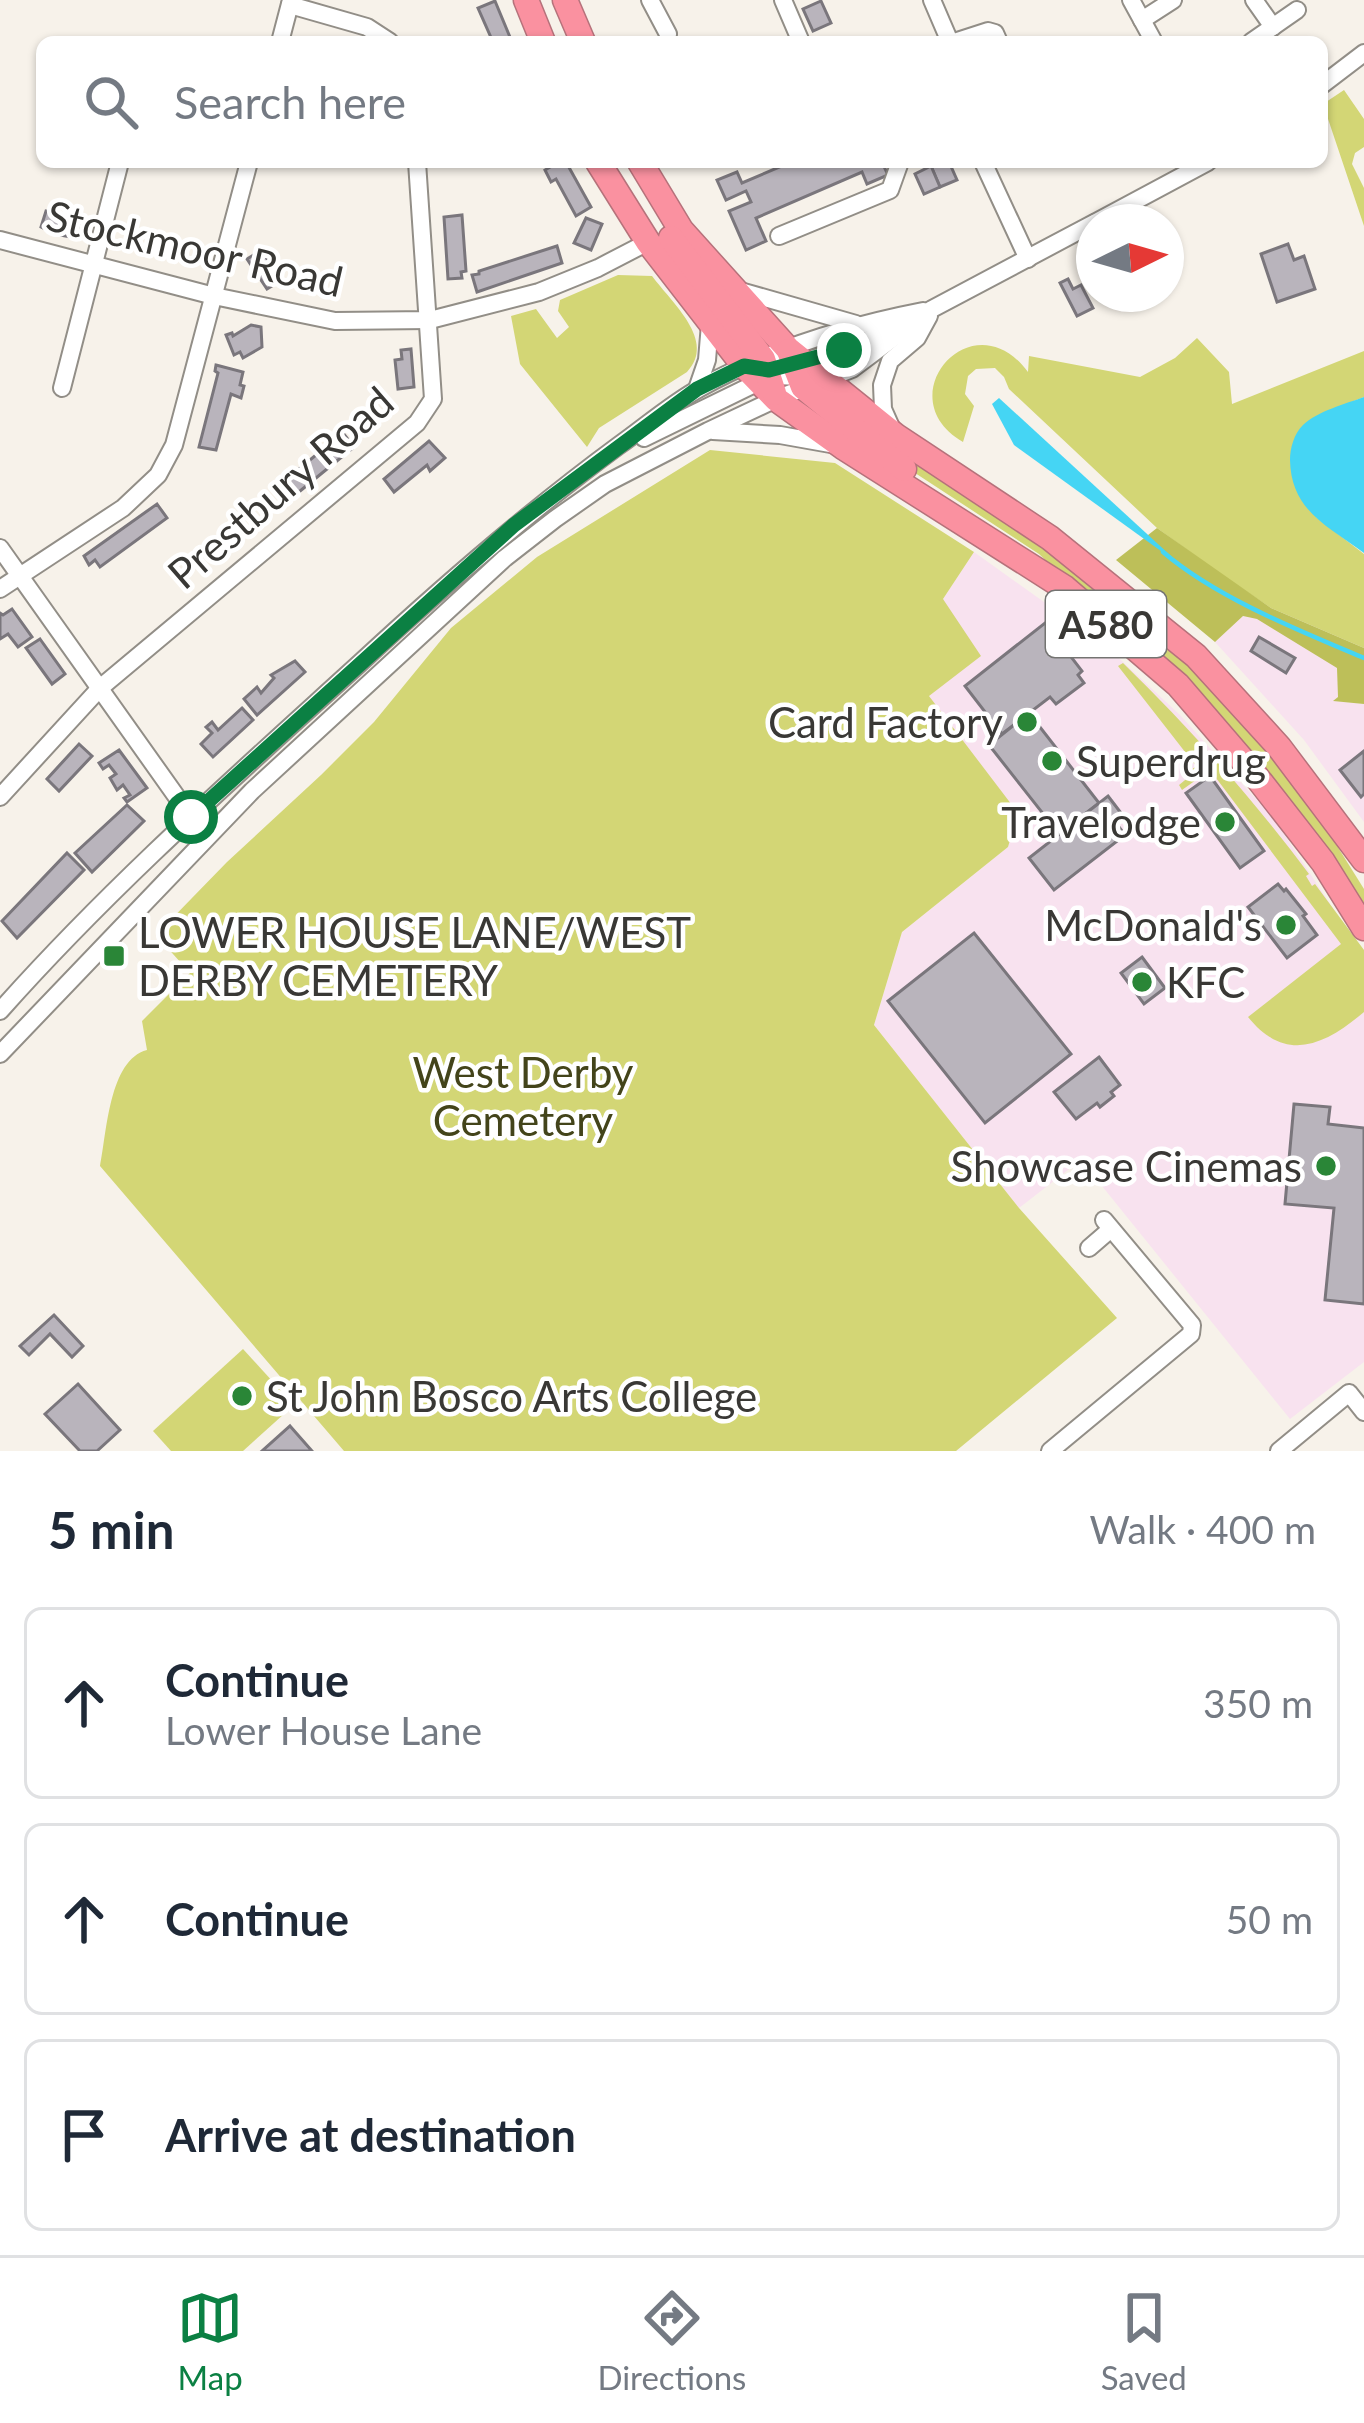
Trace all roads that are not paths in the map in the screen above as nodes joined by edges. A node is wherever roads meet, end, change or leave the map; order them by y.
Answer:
1 (526, 0) edge
2 (565, 0) edge
3 (650, 0) edge
4 (783, 0) edge
5 (932, 0) edge
6 (1132, 0) edge
7 (1173, 0) edge
8 (1254, 0) edge
9 (290, 3) edge
10 (1297, 10) dead end
11 (1142, 20) junction
12 (1273, 26) junction
13 (668, 34) dead end
14 (282, 36) edge
15 (381, 36) edge
16 (541, 36) edge
17 (580, 36) edge
18 (798, 36) edge
19 (949, 36) edge
20 (1151, 36) edge
21 (1259, 36) edge
22 (1364, 53) edge
23 (1328, 80) edge
24 (117, 168) edge
25 (247, 168) edge
26 (417, 168) edge
27 (602, 168) edge
28 (643, 168) edge
29 (643, 168) edge
30 (898, 168) edge
31 (986, 168) edge
32 (1197, 168) edge
33 (1129, 204) edge
34 (1076, 232) edge
35 (779, 236) dead end
36 (0, 240) edge
37 (648, 242) junction
38 (1028, 259) junction
39 (92, 265) junction
40 (734, 289) junction
41 (214, 296) junction
42 (932, 309) junction
43 (430, 320) junction
44 (710, 324) junction
45 (857, 324) junction
46 (783, 372) junction
47 (62, 388) dead end
48 (697, 389) junction
49 (708, 431) junction
50 (896, 436) junction
51 (843, 447) junction
52 (596, 463) junction
53 (0, 548) edge
54 (20, 576) junction
55 (1065, 588) junction
56 (0, 589) edge
57 (100, 688) junction
58 (0, 797) edge
59 (191, 817) junction
60 (1364, 860) edge
61 (1364, 928) edge
62 (0, 1010) edge
63 (0, 1054) edge
64 (1089, 1248) dead end
65 (1364, 1412) edge
66 (1051, 1451) edge
67 (1279, 1451) edge

1 - 16 highway
2 - 17 highway
3 - 13 street
4 - 18 street
5 - 19 street
6 - 11 street
7 - 11 street
8 - 12 street
9 - 14 street
9 - 15 street
10 - 12 street
11 - 20 street
12 - 21 street
22 - 23 street
24 - 39 street
25 - 41 street
26 - 43 street, Prestbury Road
27 - 37 highway, A580
28 - 40 highway, A580
29 - 46 highway
30 - 35 street
31 - 38 street
32 - 33 street
34 - 38 street
36 - 39 street, Stockmoor Road
37 - 43 street, Stockmoor Road
37 - 44 highway, A580
38 - 42 street
39 - 41 street, Stockmoor Road
39 - 47 street
40 - 45 street
40 - 46 highway, A580
41 - 43 street, Stockmoor Road
41 - 54 street
42 - 45 street
42 - 46 street
42 - 46 street
42 - 50 street
43 - 57 street, Prestbury Road
44 - 46 highway, A580
44 - 48 street
45 - 46 street
46 - 48 street
46 - 49 street
46 - 50 highway, A580
46 - 51 highway, A580
46 - 52 street
46 - 55 highway
48 - 52 street
49 - 51 street
49 - 63 street
50 - 60 highway, A580
51 - 55 highway, A580
52 - 59 street
53 - 54 street
54 - 56 street
54 - 57 street
55 - 61 highway, A580
57 - 58 street, Prestbury Road
57 - 59 street
59 - 62 street
64 - 66 street
65 - 67 street

